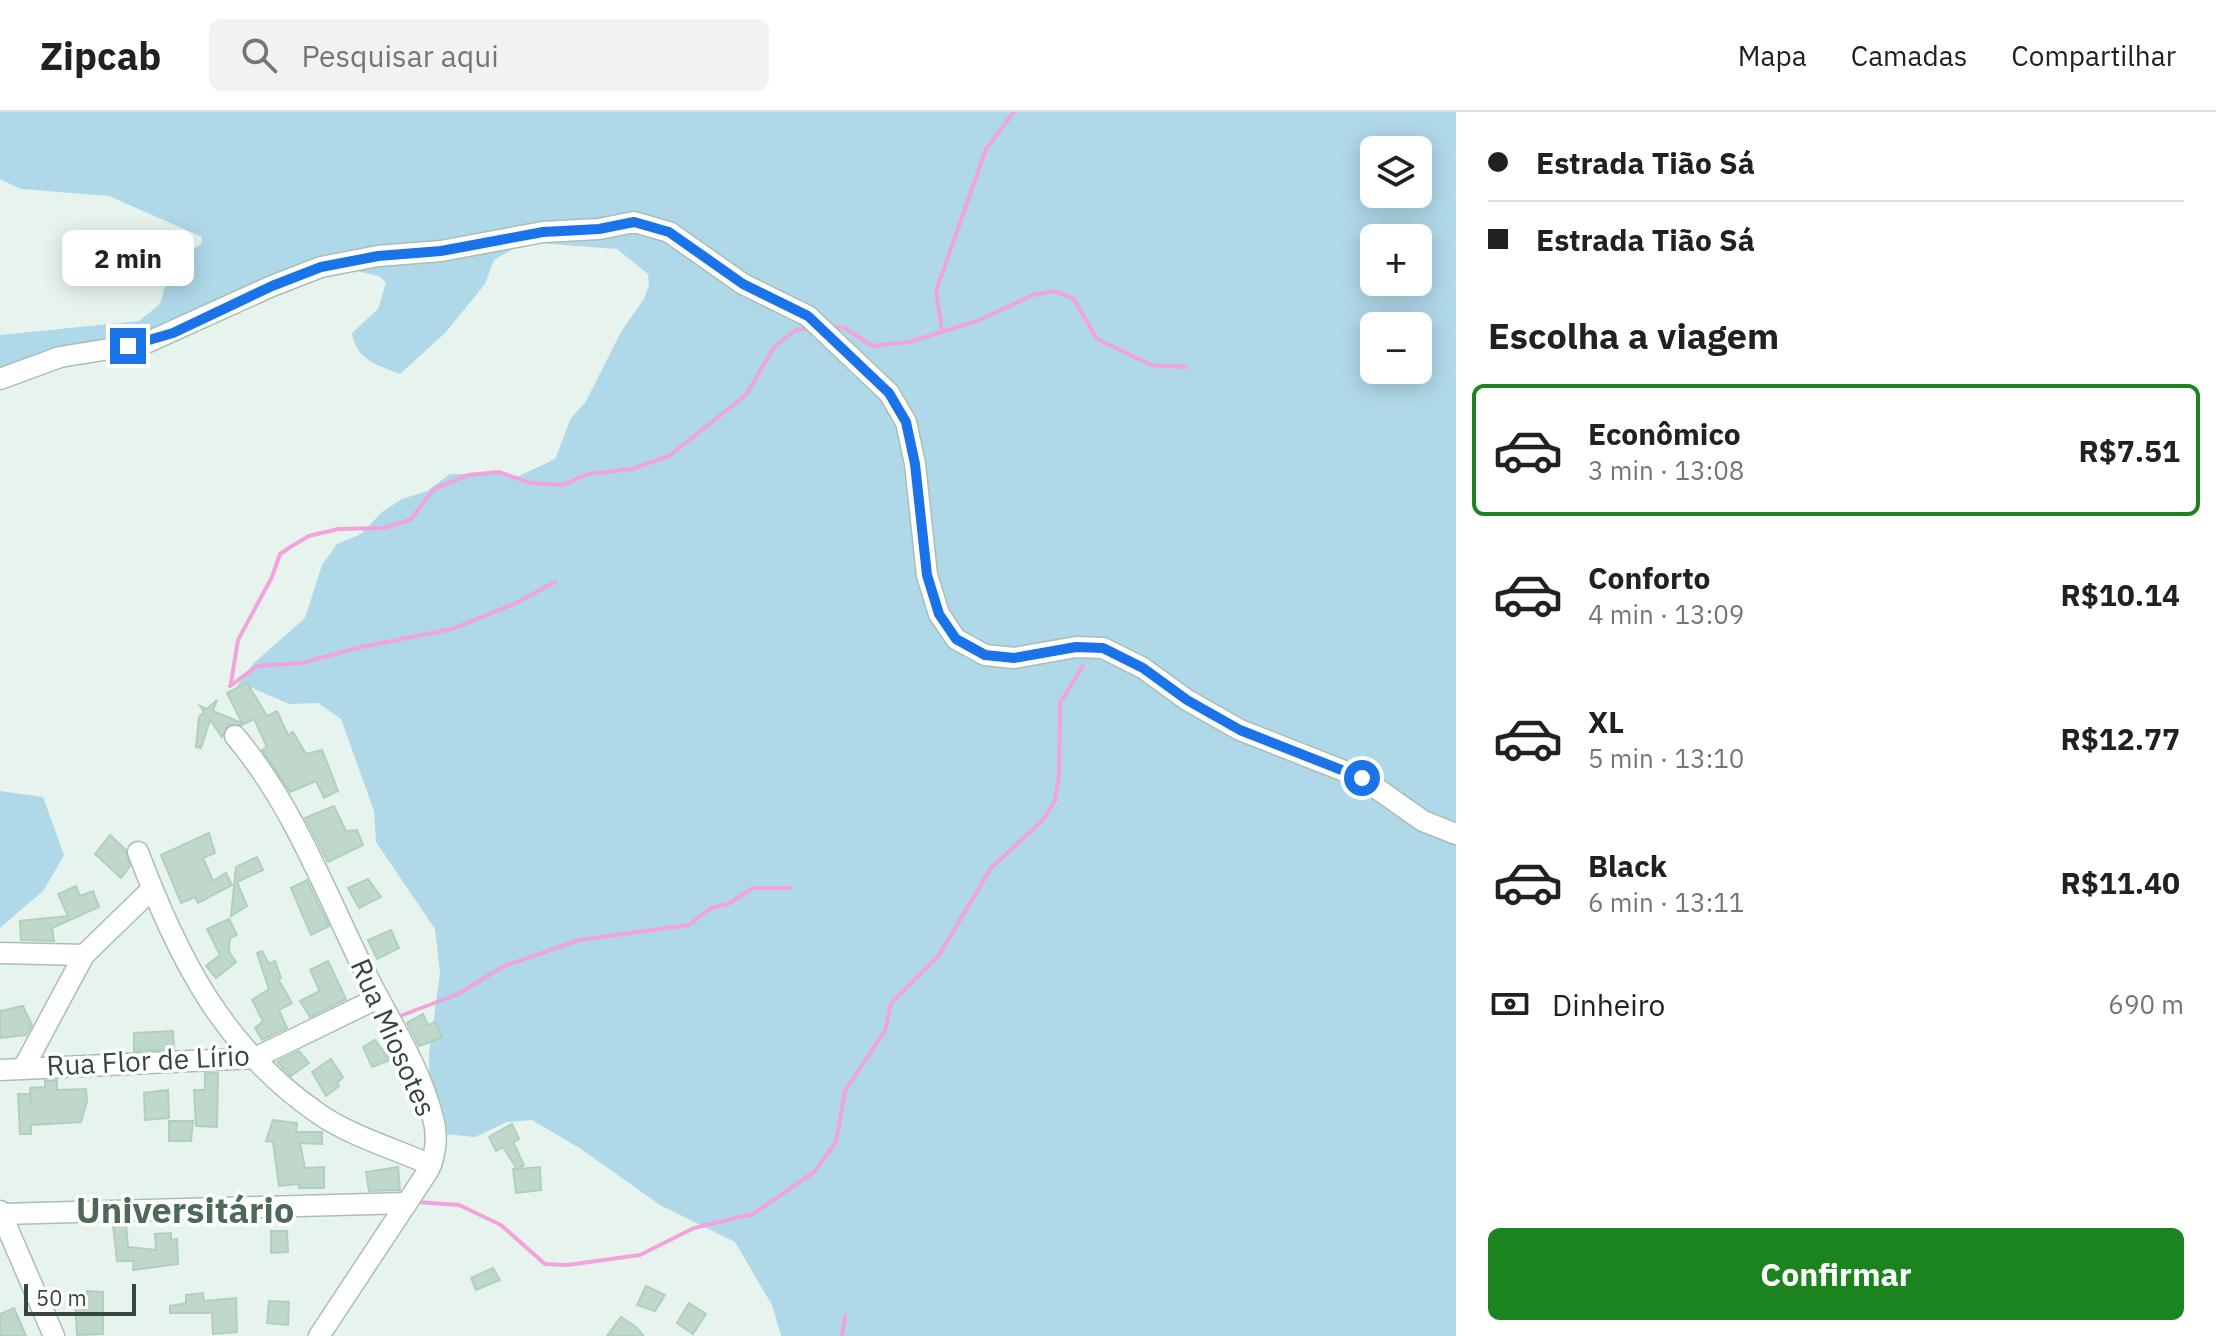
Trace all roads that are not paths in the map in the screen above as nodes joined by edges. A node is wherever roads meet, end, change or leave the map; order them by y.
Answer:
1 (0, 379) edge
2 (235, 736) dead end
3 (1456, 834) edge
4 (138, 852) dead end
5 (152, 889) junction
6 (0, 953) edge
7 (84, 955) junction
8 (378, 998) junction
9 (255, 1058) junction
10 (24, 1067) junction
11 (0, 1070) edge
12 (431, 1165) junction
13 (407, 1203) junction
14 (1, 1212) edge
15 (54, 1336) edge
16 (319, 1336) edge

1 - 3 street
2 - 8 street, Rua Miosotes
4 - 5 street
5 - 7 street
5 - 9 street
6 - 7 street
7 - 10 street
8 - 9 street, Rua Flor de Lírio
8 - 12 street, Rua Miosotes
9 - 10 street, Rua Flor de Lírio
9 - 12 street
10 - 11 street, Rua Flor de Lírio
12 - 13 street, Rua Miosotes
13 - 14 street
13 - 16 street, Rua Miosotes
14 - 15 street

